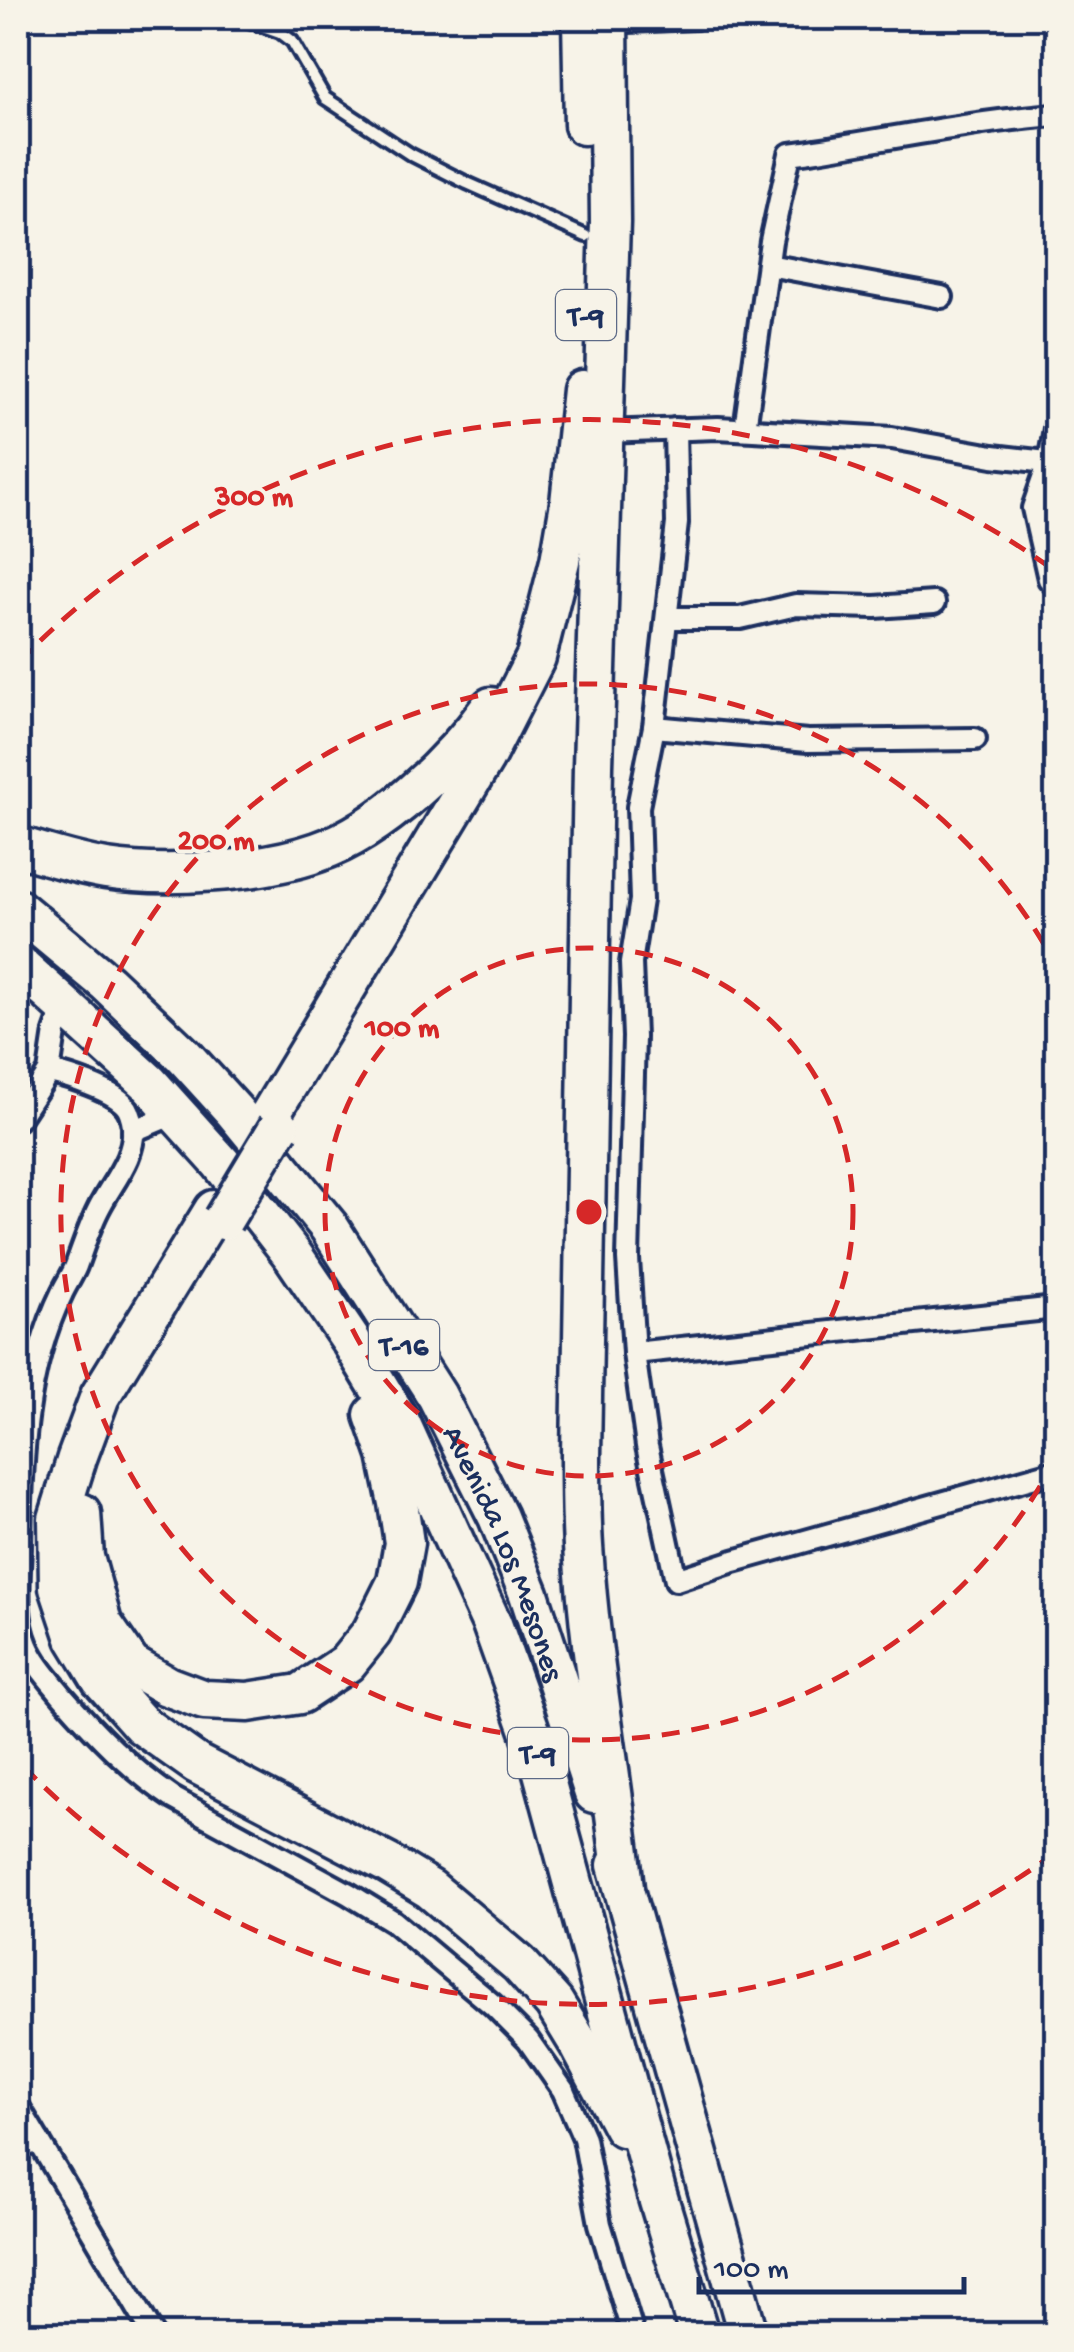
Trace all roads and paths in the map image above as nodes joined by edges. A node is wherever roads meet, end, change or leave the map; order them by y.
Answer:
1 (240, 18) edge
2 (279, 18) edge
3 (696, 18) edge
4 (599, 19) edge
5 (280, 32) junction
6 (1056, 114) edge
7 (586, 236) junction
8 (768, 265) junction
9 (942, 297) dead end
10 (1056, 423) edge
11 (675, 429) junction
12 (744, 429) junction
13 (603, 432) junction
14 (1053, 462) edge
15 (1056, 586) edge
16 (934, 603) dead end
17 (548, 610) junction
18 (667, 618) junction
19 (654, 728) junction
20 (975, 739) dead end
21 (18, 846) edge
22 (18, 909) edge
23 (18, 964) edge
24 (64, 1006) junction
25 (49, 1072) junction
26 (176, 1114) junction
27 (18, 1119) edge
28 (274, 1122) junction
29 (133, 1131) junction
30 (219, 1215) junction
31 (1056, 1308) edge
32 (351, 1342) junction
33 (634, 1354) junction
34 (1056, 1471) edge
35 (624, 1888) junction
36 (18, 2106) edge
37 (39, 2141) junction
38 (18, 2148) edge
39 (656, 2192) junction
40 (153, 2334) edge
41 (633, 2334) edge
42 (699, 2334) edge
43 (748, 2334) edge

1 - 5 lane
2 - 5 lane
3 - 4 street
4 - 7 highway, T-9
4 - 13 highway, T-9
5 - 7 lane
6 - 8 street
7 - 17 highway, T-9
8 - 9 street
8 - 12 street
10 - 14 street
11 - 12 street
11 - 13 street
11 - 18 street
12 - 14 street
13 - 28 highway
13 - 35 highway
14 - 15 street
16 - 18 street
17 - 21 highway
17 - 28 highway
18 - 19 street
19 - 20 street
19 - 33 street
22 - 35 highway, Avenida Los Mesones / T-16
23 - 24 highway, Avenida Los Mesones / T-16
24 - 25 street
24 - 26 highway, Avenida Los Mesones / T-16
25 - 27 street
25 - 29 street
26 - 29 street
26 - 32 highway, Avenida Los Mesones / T-16
28 - 30 highway
29 - 41 street
30 - 32 highway
30 - 39 highway
31 - 33 street
32 - 39 highway, Avenida Los Mesones / T-9
33 - 34 street
35 - 43 highway, Avenida Los Mesones
36 - 37 street
37 - 38 street
37 - 40 street
39 - 42 highway, Avenida Los Mesones / T-9

